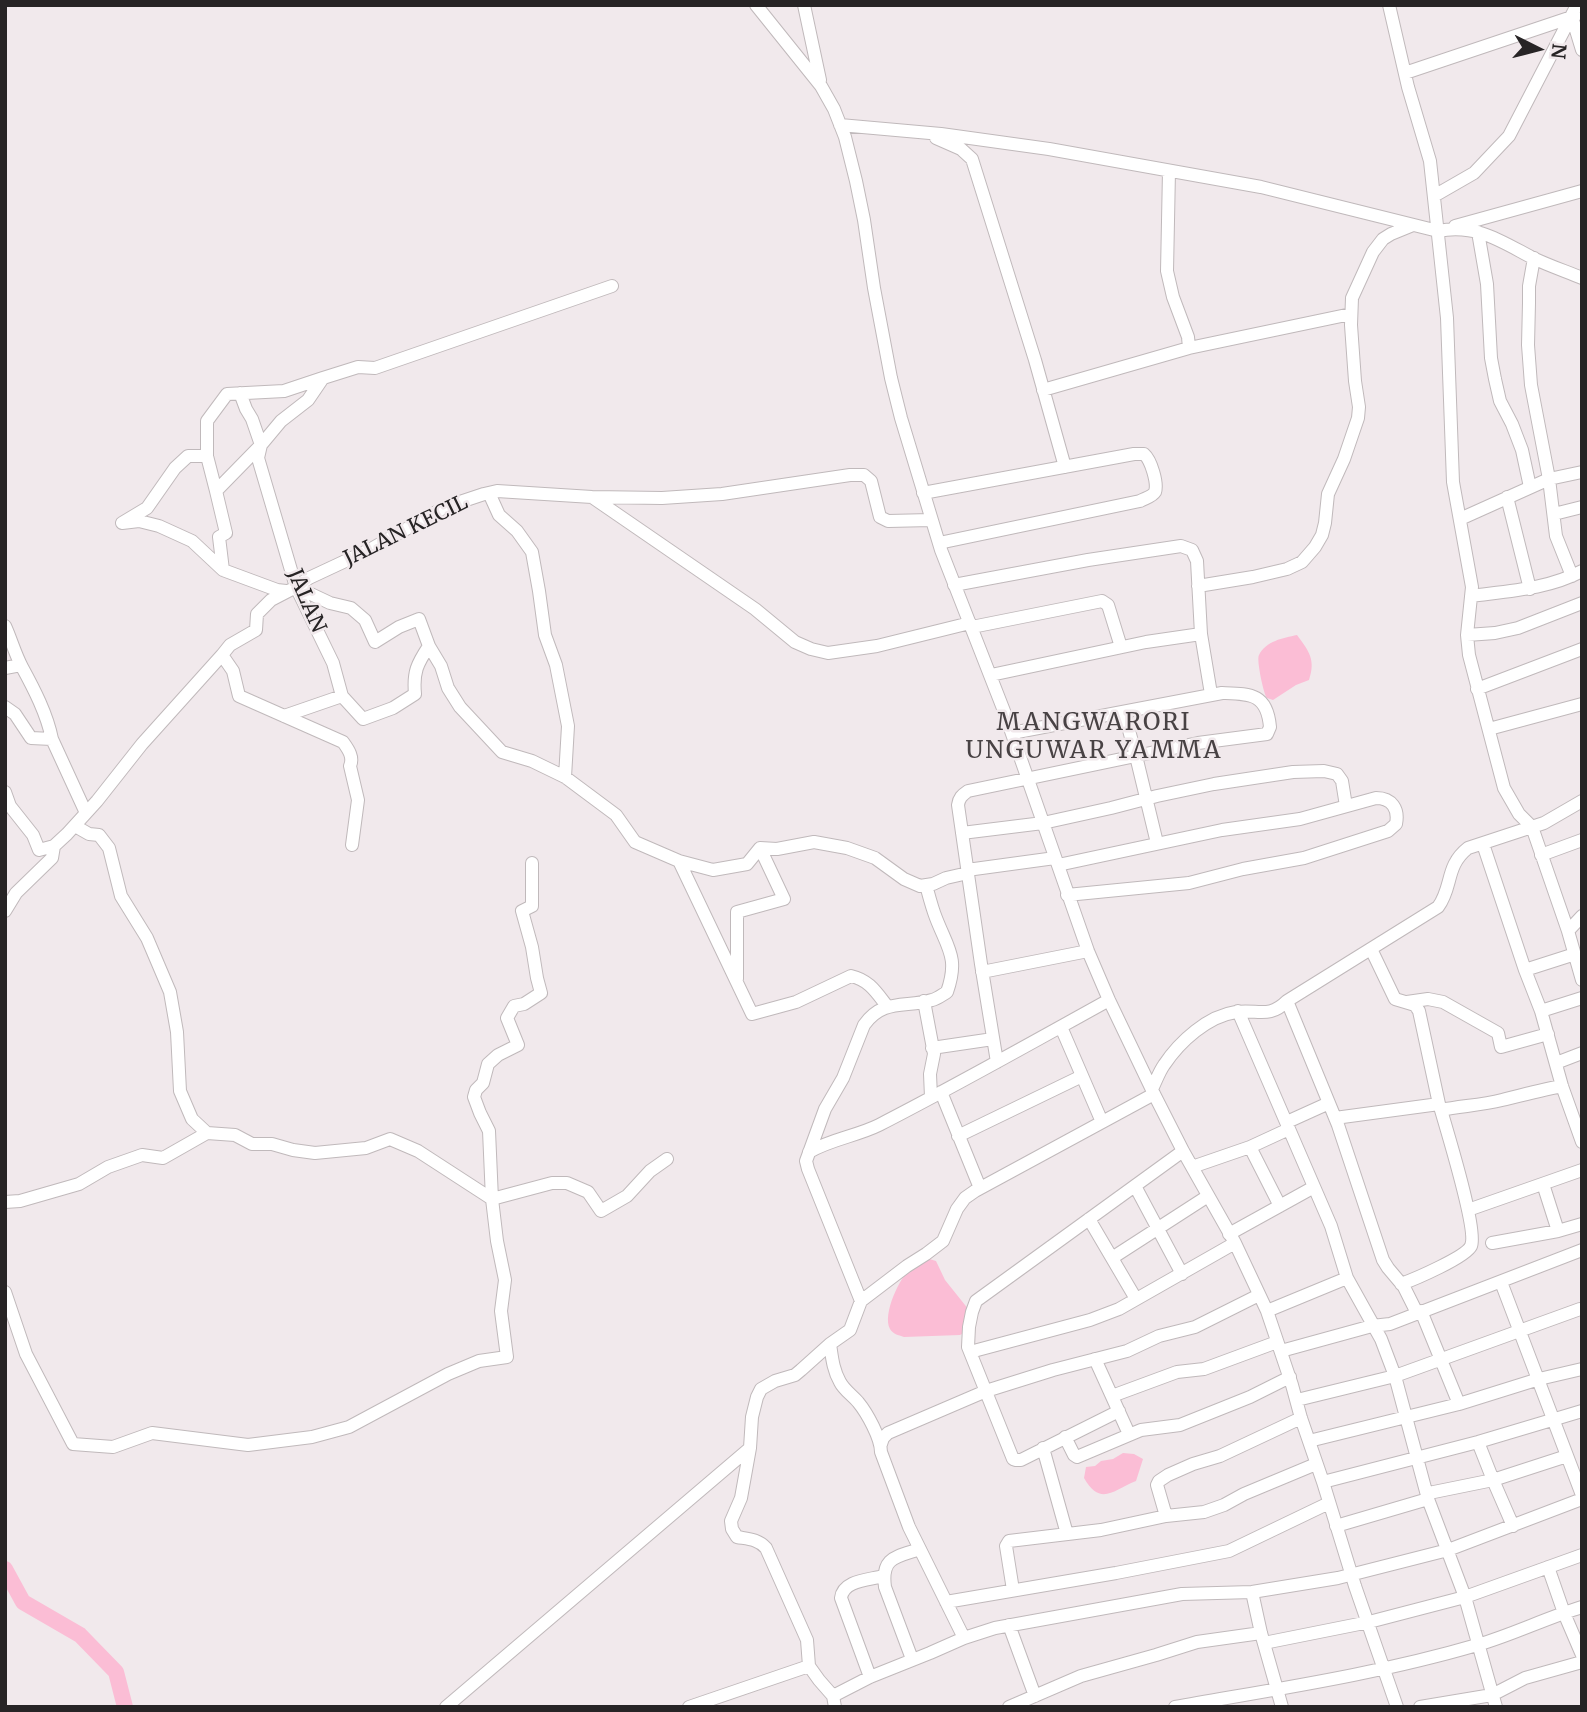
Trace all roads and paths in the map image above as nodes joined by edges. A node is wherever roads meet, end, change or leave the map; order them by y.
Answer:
1 (756, 5) edge
2 (804, 5) edge
3 (1389, 5) edge
4 (1577, 12) edge
5 (1582, 50) edge
6 (1405, 74) junction
7 (821, 86) junction
8 (840, 125) junction
9 (923, 132) junction
10 (1169, 171) junction
11 (1582, 191) edge
12 (1434, 196) junction
13 (1413, 225) junction
14 (1438, 230) junction
15 (1478, 232) junction
16 (1534, 258) junction
17 (1582, 278) edge
18 (612, 286) dead end
19 (1351, 314) junction
20 (1189, 348) junction
21 (323, 378) junction
22 (1043, 390) junction
23 (240, 393) junction
24 (261, 445) junction
25 (207, 456) junction
26 (1065, 467) junction
27 (1582, 472) edge
28 (1549, 479) junction
29 (1530, 487) junction
30 (216, 491) junction
31 (489, 493) junction
32 (923, 493) junction
33 (592, 497) junction
34 (1507, 497) junction
35 (1582, 507) edge
36 (1554, 514) junction
37 (1460, 519) junction
38 (931, 520) junction
39 (939, 542) junction
40 (223, 570) junction
41 (1577, 573) edge
42 (954, 585) junction
43 (1198, 586) junction
44 (291, 589) junction
45 (1530, 589) junction
46 (1471, 596) junction
47 (1582, 603) edge
48 (971, 625) junction
49 (5, 626) edge
50 (1201, 634) junction
51 (1467, 635) junction
52 (429, 646) junction
53 (1121, 647) junction
54 (1582, 649) edge
55 (222, 654) junction
56 (21, 665) junction
57 (5, 668) edge
58 (990, 675) junction
59 (1477, 689) junction
60 (1211, 694) junction
61 (342, 696) junction
62 (1582, 704) edge
63 (5, 707) edge
64 (1124, 712) junction
65 (284, 716) junction
66 (1489, 729) junction
67 (1012, 733) junction
68 (52, 739) junction
69 (1136, 756) junction
70 (565, 777) junction
71 (1028, 779) junction
72 (5, 792) edge
73 (1147, 798) junction
74 (1582, 801) edge
75 (1346, 806) junction
76 (86, 813) junction
77 (1043, 822) junction
78 (75, 826) junction
79 (1532, 827) junction
80 (962, 833) junction
81 (1582, 841) edge
82 (1157, 843) junction
83 (1483, 844) junction
84 (352, 845) dead end
85 (54, 846) junction
86 (760, 848) junction
87 (1541, 855) junction
88 (679, 861) junction
89 (1056, 862) junction
90 (532, 863) dead end
91 (967, 872) junction
92 (926, 886) junction
93 (1067, 895) junction
94 (5, 911) edge
95 (1582, 916) edge
96 (1567, 931) junction
97 (1371, 949) junction
98 (1088, 951) junction
99 (1575, 954) junction
100 (1525, 970) junction
101 (982, 972) junction
102 (1582, 979) edge
103 (737, 982) junction
104 (1582, 998) edge
105 (1109, 1000) junction
106 (924, 1001) junction
107 (1287, 1002) junction
108 (1407, 1002) junction
109 (887, 1006) junction
110 (1238, 1011) junction
111 (1541, 1011) junction
112 (1060, 1027) junction
113 (1548, 1034) junction
114 (993, 1039) junction
115 (932, 1048) junction
116 (1582, 1053) edge
117 (997, 1062) junction
118 (1556, 1063) junction
119 (1082, 1076) junction
120 (1562, 1087) junction
121 (1153, 1091) junction
122 (936, 1095) junction
123 (1329, 1103) junction
124 (1440, 1107) junction
125 (1335, 1118) junction
126 (1102, 1122) junction
127 (1288, 1125) junction
128 (207, 1133) junction
129 (958, 1136) junction
130 (1582, 1142) edge
131 (1250, 1147) junction
132 (1183, 1151) junction
133 (810, 1152) junction
134 (667, 1159) dead end
135 (1192, 1167) junction
136 (1582, 1170) edge
137 (1543, 1184) junction
138 (1135, 1186) junction
139 (1314, 1187) junction
140 (980, 1188) junction
141 (1208, 1196) junction
142 (492, 1199) junction
143 (5, 1202) edge
144 (1280, 1206) junction
145 (1468, 1210) junction
146 (1089, 1219) junction
147 (1582, 1224) edge
148 (1158, 1229) junction
149 (1558, 1231) junction
150 (1232, 1239) junction
151 (1492, 1243) dead end
152 (1582, 1250) edge
153 (1112, 1258) junction
154 (1182, 1274) junction
155 (1347, 1278) junction
156 (1501, 1282) junction
157 (1401, 1284) junction
158 (5, 1292) edge
159 (1259, 1296) junction
160 (1136, 1299) junction
161 (861, 1301) junction
162 (1581, 1309) edge
163 (1267, 1311) junction
164 (1419, 1312) junction
165 (1372, 1326) junction
166 (1520, 1330) junction
167 (830, 1344) junction
168 (1279, 1347) junction
169 (970, 1352) junction
170 (1095, 1359) junction
171 (1441, 1359) junction
172 (1582, 1369) edge
173 (1290, 1377) junction
174 (1395, 1377) junction
175 (1539, 1379) junction
176 (986, 1391) junction
177 (1112, 1396) junction
178 (1297, 1399) junction
179 (1459, 1405) junction
180 (1119, 1411) junction
181 (1582, 1411) edge
182 (1406, 1416) junction
183 (1301, 1418) junction
184 (1554, 1419) junction
185 (1129, 1434) junction
186 (1065, 1437) junction
187 (1309, 1441) junction
188 (1478, 1443) junction
189 (881, 1444) junction
190 (750, 1448) junction
191 (1043, 1448) junction
192 (1567, 1457) junction
193 (1419, 1459) junction
194 (1317, 1464) junction
195 (1577, 1469) edge
196 (1493, 1480) junction
197 (1324, 1482) junction
198 (1582, 1497) edge
199 (1428, 1499) junction
200 (1329, 1503) junction
201 (1166, 1516) junction
202 (1336, 1526) junction
203 (1513, 1527) junction
204 (1067, 1534) junction
205 (920, 1549) junction
206 (1448, 1550) junction
207 (1582, 1555) edge
208 (1548, 1567) junction
209 (1352, 1575) junction
210 (883, 1576) junction
211 (1013, 1590) junction
212 (1252, 1592) junction
213 (1465, 1597) junction
214 (946, 1602) junction
215 (1582, 1607) edge
216 (1564, 1613) junction
217 (1369, 1622) junction
218 (1009, 1625) junction
219 (964, 1638) junction
220 (1262, 1638) junction
221 (1479, 1645) junction
222 (1582, 1655) edge
223 (912, 1659) junction
224 (1582, 1662) edge
225 (810, 1665) junction
226 (1383, 1669) junction
227 (870, 1677) junction
228 (1277, 1688) junction
229 (1035, 1696) junction
230 (834, 1701) edge
231 (1494, 1701) edge
232 (446, 1707) edge
233 (689, 1707) edge
234 (1009, 1707) edge
235 (1175, 1707) edge
236 (1282, 1707) edge
237 (1397, 1707) edge
238 (1420, 1707) edge

1 - 7 street
2 - 7 street
3 - 6 street
4 - 5 street
4 - 6 street
4 - 12 street
6 - 12 street
7 - 8 street
8 - 9 street
8 - 32 street
9 - 10 street
9 - 22 street
10 - 13 street
10 - 20 street
11 - 14 street
12 - 14 street
13 - 14 street
13 - 19 street
14 - 15 street
14 - 37 street
15 - 16 street
15 - 29 street
16 - 17 street
16 - 28 street
18 - 21 street
19 - 20 street
19 - 43 street
20 - 22 street
21 - 23 street
21 - 24 street
22 - 26 street
23 - 24 street, JALAN
23 - 25 street
24 - 30 street
24 - 44 street, JALAN
25 - 30 street
25 - 40 street, JALAN
26 - 32 street
26 - 39 street
27 - 28 street
28 - 29 street
28 - 36 street
29 - 34 street
30 - 40 street
31 - 33 street, JALAN KECIL
31 - 44 street, JALAN KECIL
31 - 70 street
32 - 38 street
33 - 38 street, JALAN KECIL
33 - 48 street
34 - 37 street
34 - 45 street
35 - 36 street
36 - 41 street
37 - 46 street
38 - 39 street
39 - 42 street
40 - 44 street, JALAN
41 - 45 street
42 - 43 street
42 - 48 street
43 - 50 street
44 - 52 street
44 - 55 street, JALAN KECIL
44 - 61 street, JALAN
45 - 46 street
46 - 51 street
47 - 51 street
48 - 53 street
48 - 58 street
49 - 56 street
50 - 53 street
50 - 60 street
51 - 59 street
52 - 61 street
52 - 70 street
53 - 58 street
54 - 59 street
55 - 65 street
55 - 76 street, JALAN KECIL
56 - 57 street
56 - 68 street
58 - 67 street
59 - 66 street
60 - 64 street
60 - 69 street
61 - 65 street
62 - 66 street
63 - 68 street
64 - 67 street
64 - 69 street
65 - 84 street
66 - 79 street
67 - 71 street
68 - 76 street
69 - 71 street
69 - 73 street
70 - 88 street
71 - 77 street
71 - 80 street
72 - 85 street
73 - 75 street
73 - 77 street
73 - 82 street
74 - 79 street
75 - 82 street
75 - 93 street
76 - 78 street, JALAN KECIL
77 - 80 street
77 - 89 street
78 - 85 street, JALAN KECIL
78 - 128 street
79 - 83 street
79 - 87 street
80 - 91 street
81 - 87 street
82 - 89 street
83 - 97 street
83 - 100 street
85 - 94 street, JALAN KECIL
86 - 88 street
86 - 92 street
86 - 103 street
87 - 96 street
88 - 103 street
89 - 91 street
89 - 93 street
90 - 142 street
91 - 92 street
91 - 101 street
92 - 106 street
93 - 98 street
95 - 96 street
96 - 99 street
97 - 107 street
97 - 108 street
98 - 101 street
98 - 105 street
99 - 100 street
99 - 102 street
100 - 111 street
101 - 114 street
103 - 109 street
104 - 111 street
105 - 112 street
105 - 121 street
106 - 109 street
106 - 115 street
107 - 110 street
107 - 123 street
108 - 113 street
108 - 124 street
109 - 133 street
110 - 121 street
110 - 127 street
111 - 113 street
112 - 117 street
112 - 119 street
113 - 118 street
114 - 115 street
114 - 117 street
115 - 122 street
116 - 118 street
117 - 122 street
118 - 120 street
119 - 126 street
119 - 129 street
120 - 124 street
120 - 130 street
121 - 126 street
121 - 132 street
122 - 129 street
122 - 133 street
123 - 125 street
123 - 127 street
124 - 125 street
124 - 145 street
125 - 157 street
126 - 140 street
127 - 131 street
127 - 139 street
128 - 142 street
128 - 143 street
129 - 140 street
131 - 135 street
131 - 144 street
132 - 135 street
132 - 138 street
133 - 161 street
134 - 142 street
135 - 141 street
136 - 137 street
137 - 145 street
137 - 149 street
138 - 146 street
138 - 148 street
139 - 144 street
139 - 155 street
140 - 161 street
141 - 148 street
141 - 150 street
142 - 158 street
144 - 150 street
145 - 157 street
146 - 153 street
146 - 169 street
147 - 149 street
148 - 153 street
148 - 154 street
149 - 151 street
150 - 154 street
150 - 159 street
152 - 156 street
153 - 160 street
154 - 160 street
155 - 163 street
155 - 165 street
156 - 164 street
156 - 166 street
157 - 164 street
159 - 163 street
159 - 170 street
160 - 169 street
161 - 167 street
162 - 166 street
163 - 168 street
164 - 165 street
164 - 171 street
165 - 168 street
165 - 174 street
166 - 171 street
166 - 175 street
167 - 189 street
167 - 190 street
168 - 173 street
168 - 177 street
169 - 176 street
170 - 176 street
170 - 177 street
171 - 174 street
171 - 179 street
172 - 175 street
173 - 178 street
173 - 185 street
174 - 178 street
174 - 182 street
175 - 179 street
175 - 184 street
176 - 189 street
176 - 191 street
177 - 180 street
178 - 183 street
179 - 182 street
180 - 185 street
180 - 186 street
181 - 184 street
182 - 187 street
182 - 193 street
183 - 187 street
183 - 201 street
184 - 188 street
184 - 192 street
185 - 186 street
186 - 191 street
187 - 194 street
188 - 193 street
188 - 196 street
189 - 205 street
190 - 225 street
190 - 232 street
191 - 204 street
192 - 195 street
192 - 196 street
193 - 197 street
193 - 199 street
194 - 197 street
194 - 201 street
195 - 198 street
196 - 199 street
196 - 203 street
197 - 200 street
198 - 203 street
199 - 202 street
199 - 206 street
200 - 202 street
200 - 211 street
201 - 204 street
202 - 209 street
203 - 206 street
204 - 211 street
205 - 210 street
205 - 214 street
206 - 209 street
206 - 213 street
207 - 208 street
208 - 213 street
208 - 216 street
209 - 212 street
209 - 217 street
210 - 223 street
210 - 227 street
211 - 214 street
212 - 218 street
212 - 220 street
213 - 217 street
213 - 221 street
214 - 219 street
215 - 216 street
216 - 221 street
216 - 222 street
217 - 220 street
217 - 226 street
218 - 219 street
218 - 229 street
219 - 223 street
220 - 228 street
220 - 229 street
221 - 226 street
221 - 231 street
223 - 227 street
224 - 231 street
225 - 230 street
225 - 233 street
226 - 228 street
226 - 237 street
227 - 230 street
228 - 235 street
228 - 236 street
229 - 234 street
231 - 238 street

